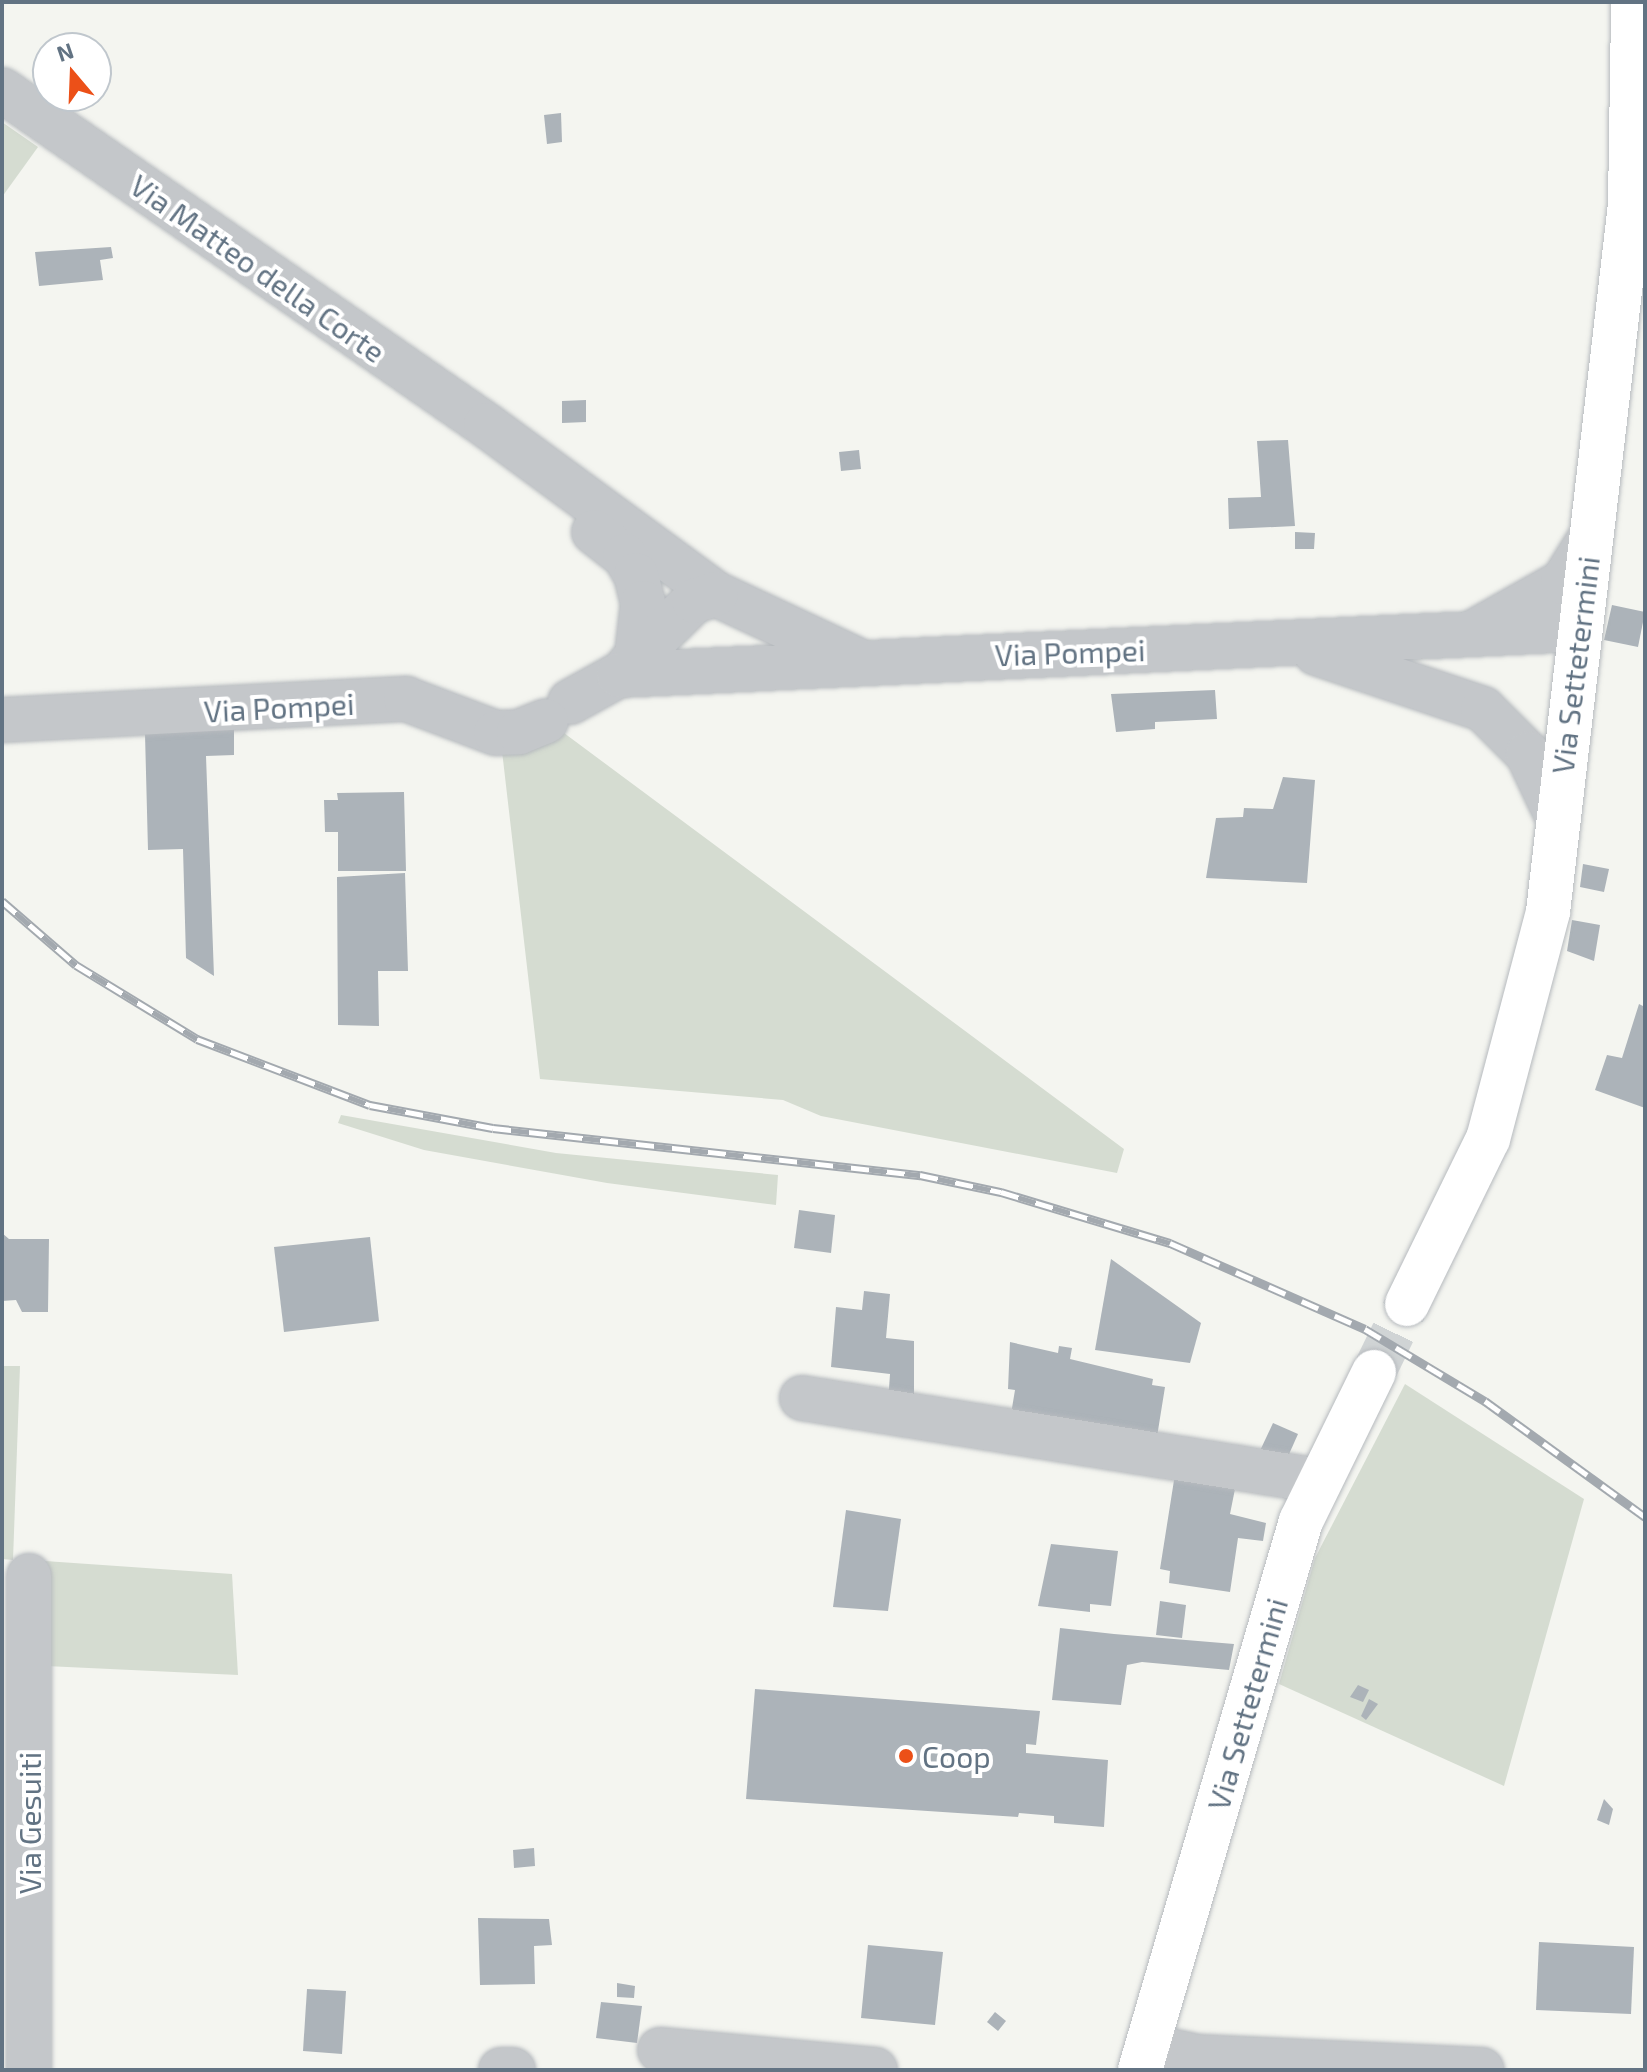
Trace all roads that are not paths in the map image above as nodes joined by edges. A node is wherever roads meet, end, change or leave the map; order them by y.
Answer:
1 (1633, 2) edge
2 (2, 90) edge
3 (500, 436) junction
4 (1589, 540) junction
5 (727, 601) junction
6 (1578, 629) junction
7 (1463, 637) junction
8 (1283, 644) junction
9 (857, 660) junction
10 (628, 665) junction
11 (709, 671) junction
12 (82, 719) junction
13 (2, 720) edge
14 (2, 750) edge
15 (1557, 816) junction
16 (1407, 1304) tunnel mouth
17 (1374, 1372) tunnel mouth
18 (802, 1398) dead end
19 (1320, 1481) junction
20 (29, 1576) dead end
21 (660, 2050) dead end
22 (1144, 2058) edge
23 (29, 2070) edge
24 (501, 2070) edge
25 (513, 2070) edge
26 (875, 2070) edge
27 (1482, 2070) edge

1 - 4 main road, Via Settetermini
2 - 3 street, Via Matteo della Corte
3 - 5 street, Via Matteo della Corte
3 - 10 street, Via Matteo della Corte
4 - 6 main road, Via Settetermini
4 - 7 street
5 - 9 street, Via Matteo della Corte
5 - 10 street
5 - 11 street
6 - 7 street, Via Pompei
6 - 15 main road, Via Settetermini
7 - 8 street, Via Pompei
8 - 9 street, Via Pompei
8 - 15 street
9 - 11 street, Via Pompei
10 - 11 street, Via Pompei
10 - 12 street, Via Pompei
12 - 13 street, Via Pompei
12 - 14 street
15 - 16 main road, Via Settetermini
17 - 19 main road, Via Settetermini
18 - 19 street
19 - 22 main road, Via Settetermini
20 - 23 street, Via Gesuiti
21 - 26 street
22 - 27 street, Via Settetermini
24 - 25 street

